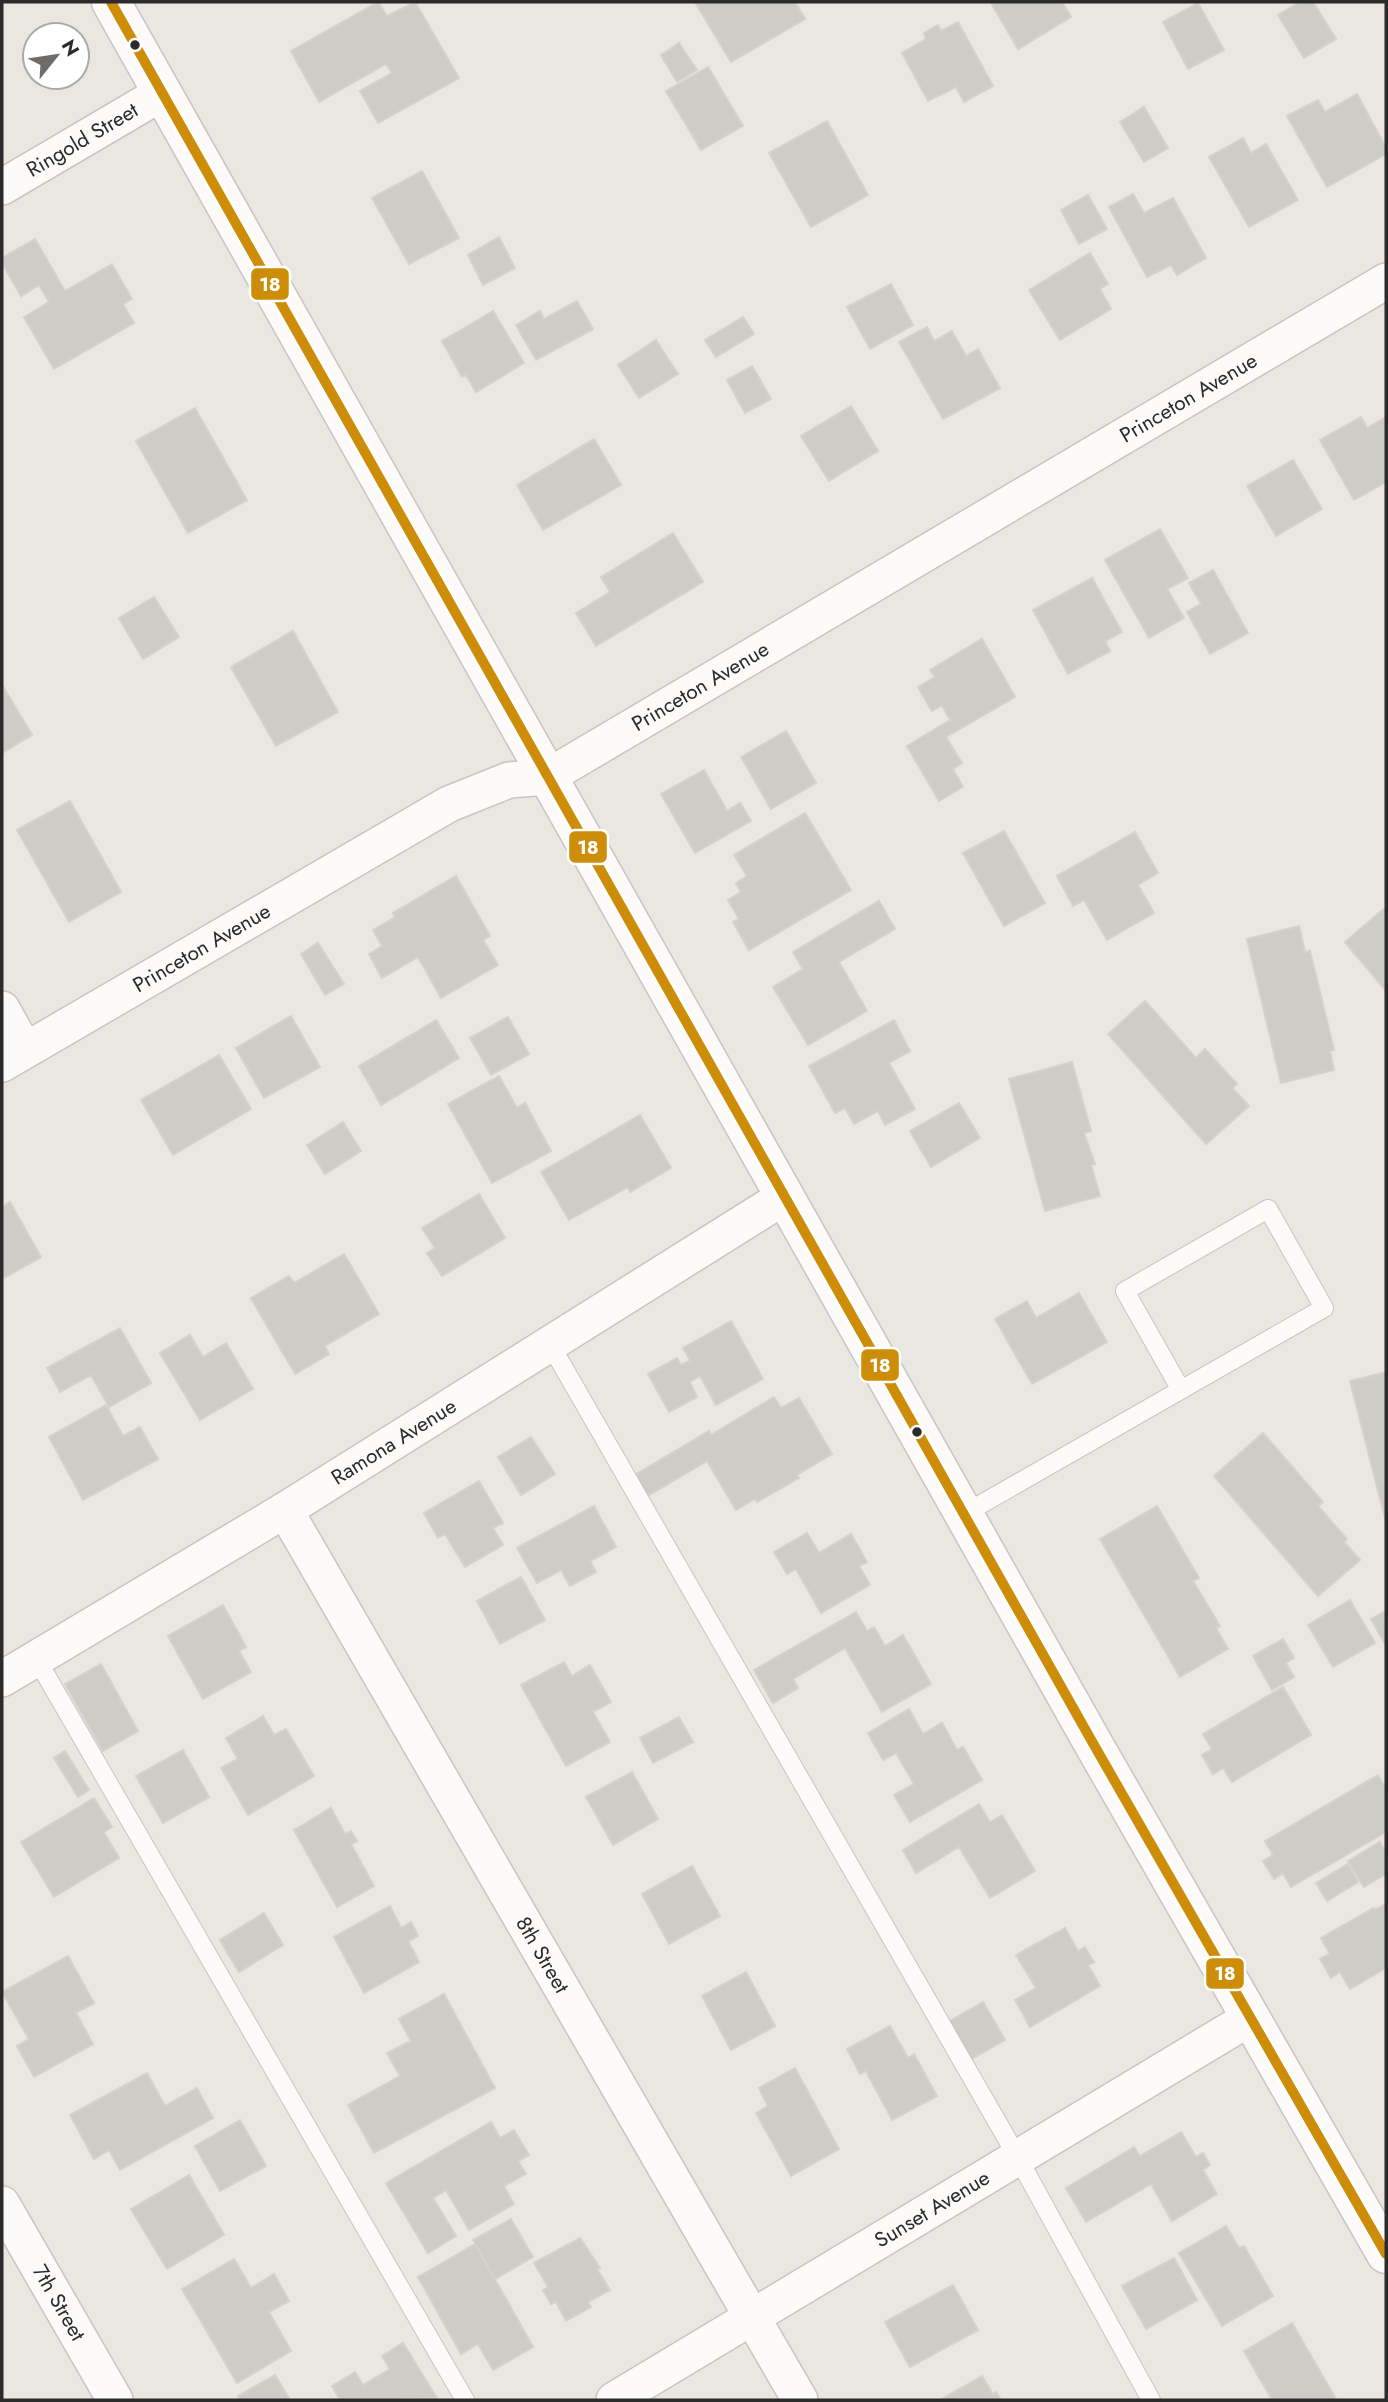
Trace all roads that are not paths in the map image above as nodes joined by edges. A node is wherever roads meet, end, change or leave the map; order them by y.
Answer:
1 (111, 2) edge
2 (162, 93) junction
3 (2, 187) edge
4 (1386, 281) edge
5 (547, 778) junction
6 (2, 1009) edge
7 (13, 1057) edge
8 (784, 1197) junction
9 (550, 1344) junction
10 (1181, 1390) junction
11 (285, 1510) junction
12 (964, 1514) junction
13 (36, 1658) junction
14 (2, 1679) edge
15 (1251, 2018) junction
16 (1018, 2158) junction
17 (2, 2204) edge
18 (1386, 2254) edge
19 (753, 2318) junction
20 (116, 2400) edge
21 (465, 2400) edge
22 (614, 2400) edge
23 (800, 2400) edge
24 (1151, 2400) edge

1 - 2 street
2 - 3 street, Ringold Street
2 - 5 street
4 - 5 street, Princeton Avenue
5 - 7 street, Princeton Avenue
5 - 8 street
6 - 7 street
8 - 9 street, Ramona Avenue
8 - 12 street
9 - 11 street, Ramona Avenue
9 - 16 lane
10 - 10 lane
10 - 12 lane
11 - 13 street, Ramona Avenue
11 - 19 street, 8th Street
12 - 15 street
13 - 14 street, Ramona Avenue
13 - 21 lane
15 - 16 street, Sunset Avenue
15 - 18 street
16 - 19 street, Sunset Avenue
16 - 24 lane
17 - 20 street, 7th Street
19 - 22 street, Sunset Avenue
19 - 23 street, 8th Street

